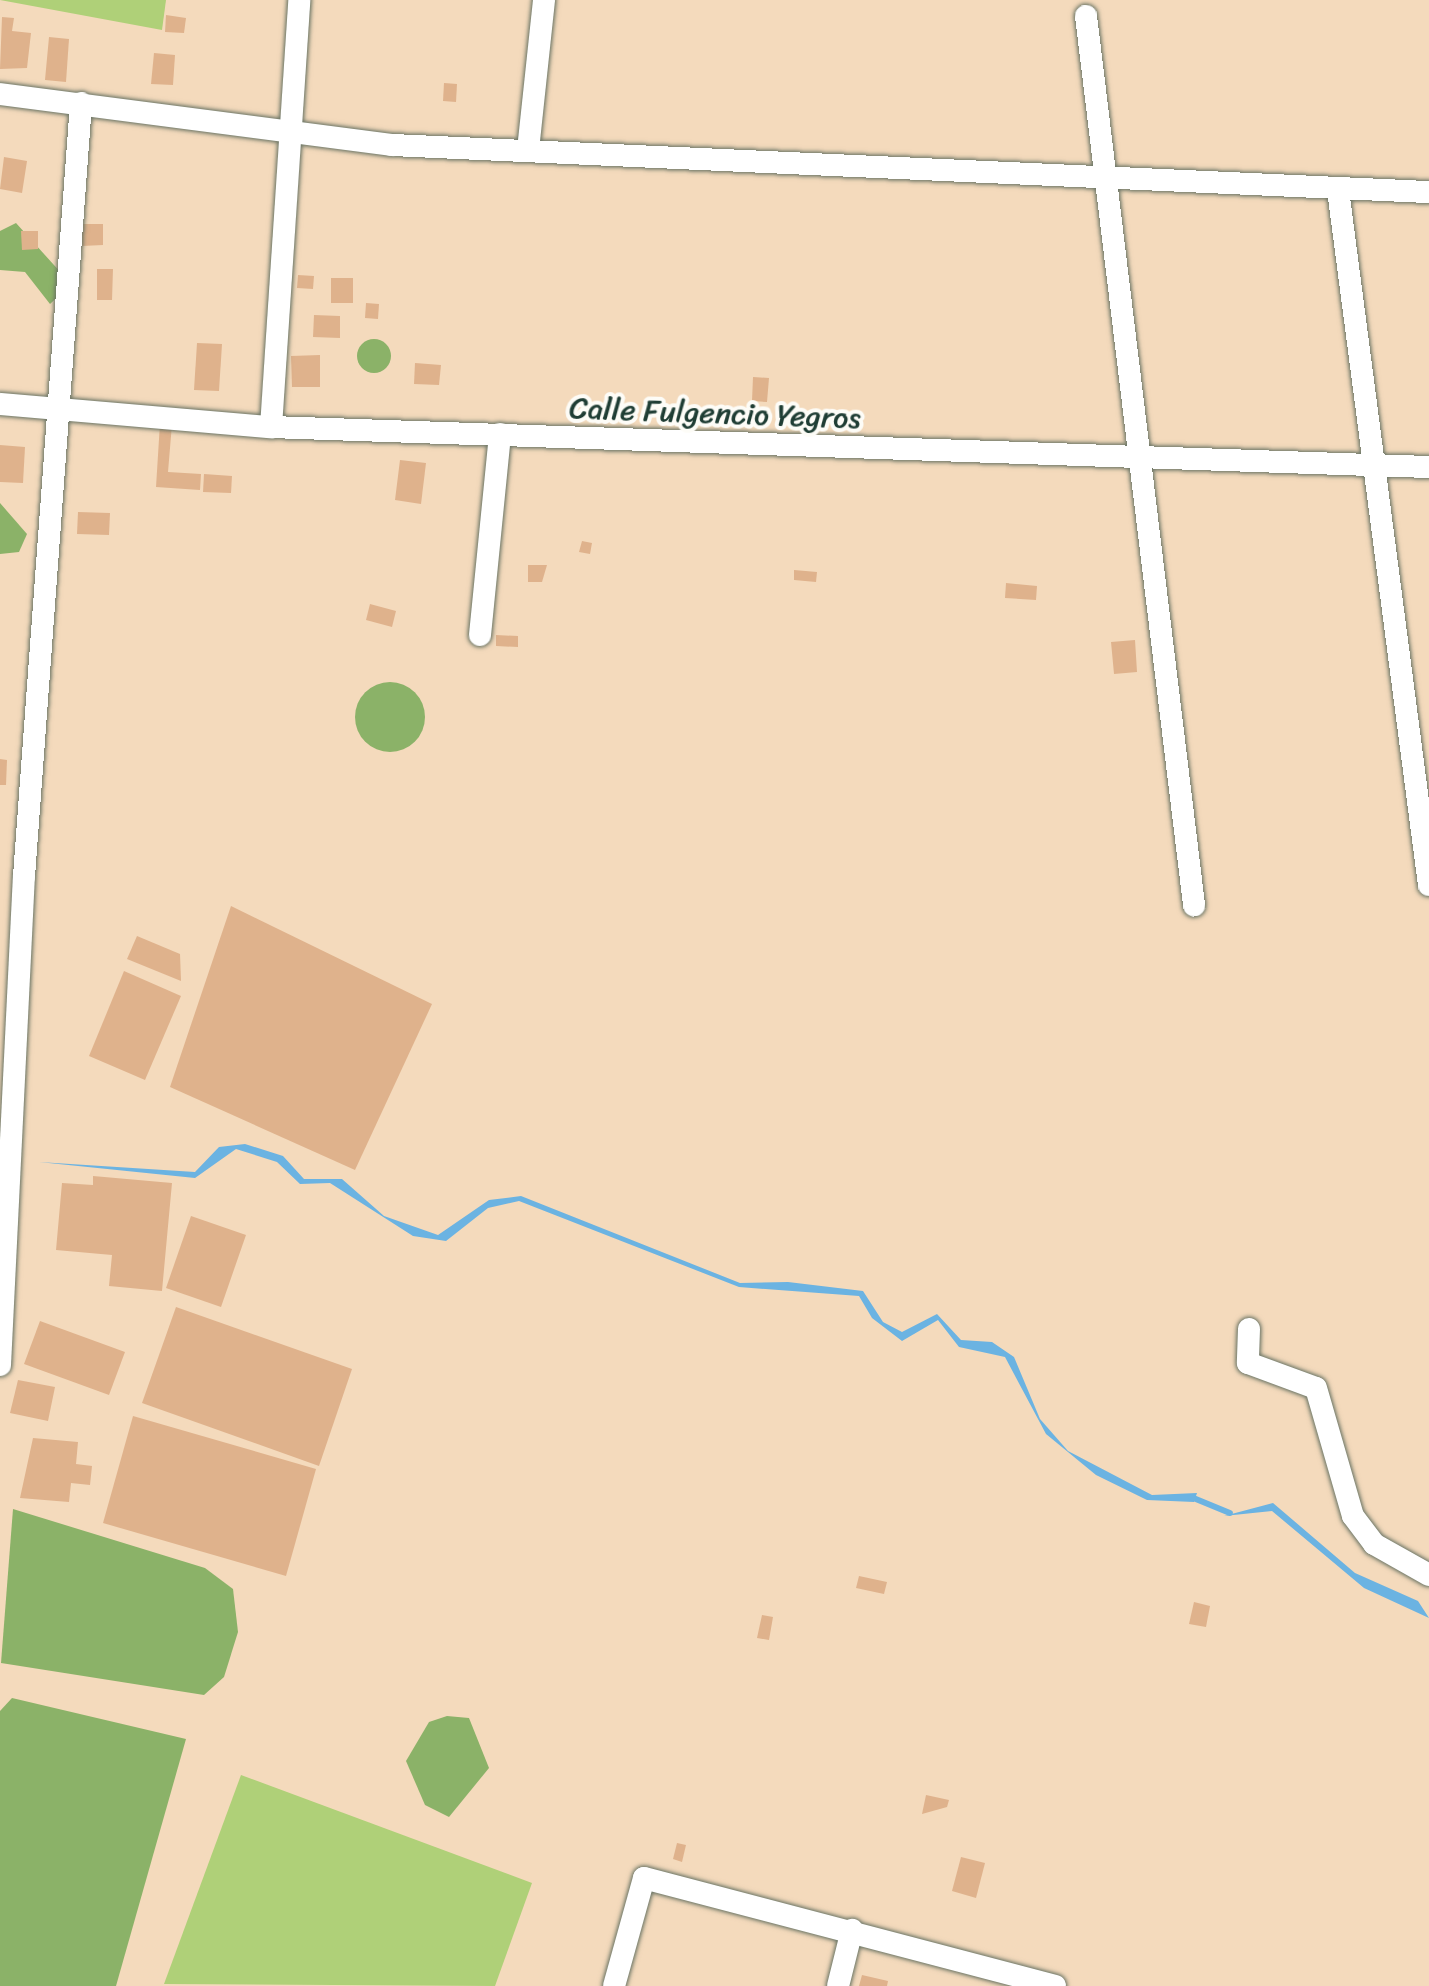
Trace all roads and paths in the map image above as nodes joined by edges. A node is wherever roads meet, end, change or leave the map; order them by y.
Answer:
1 (299, 0) edge
2 (544, 0) edge
3 (1086, 16) dead end
4 (0, 94) edge
5 (81, 103) junction
6 (294, 138) junction
7 (528, 150) junction
8 (1110, 174) junction
9 (1338, 190) junction
10 (1429, 192) edge
11 (0, 404) edge
12 (60, 407) junction
13 (271, 427) junction
14 (500, 434) junction
15 (1140, 460) junction
16 (1380, 465) junction
17 (1429, 467) edge
18 (480, 635) dead end
19 (0, 873) edge
20 (24, 876) junction
21 (1429, 885) edge
22 (1194, 905) dead end
23 (6, 1122) edge
24 (1249, 1329) dead end
25 (0, 1364) edge
26 (1429, 1575) edge
27 (852, 1930) junction
28 (614, 1986) edge
29 (838, 1986) edge
30 (1055, 1986) edge

1 - 6 street
2 - 7 street
3 - 8 street
4 - 5 street
5 - 6 street
5 - 12 street
6 - 7 street
6 - 13 street
7 - 8 street
8 - 9 street
8 - 15 street
9 - 10 street
9 - 16 street
11 - 12 street, Calle Fulgencio Yegros
12 - 13 street, Calle Fulgencio Yegros
12 - 20 street
13 - 14 street, Calle Fulgencio Yegros
14 - 15 street, Calle Fulgencio Yegros
14 - 18 street
15 - 16 street, Calle Fulgencio Yegros
15 - 22 street
16 - 17 street, Calle Fulgencio Yegros
16 - 21 street
19 - 20 street
20 - 23 street
23 - 25 street
24 - 26 street
27 - 28 street
27 - 29 street
27 - 30 street

